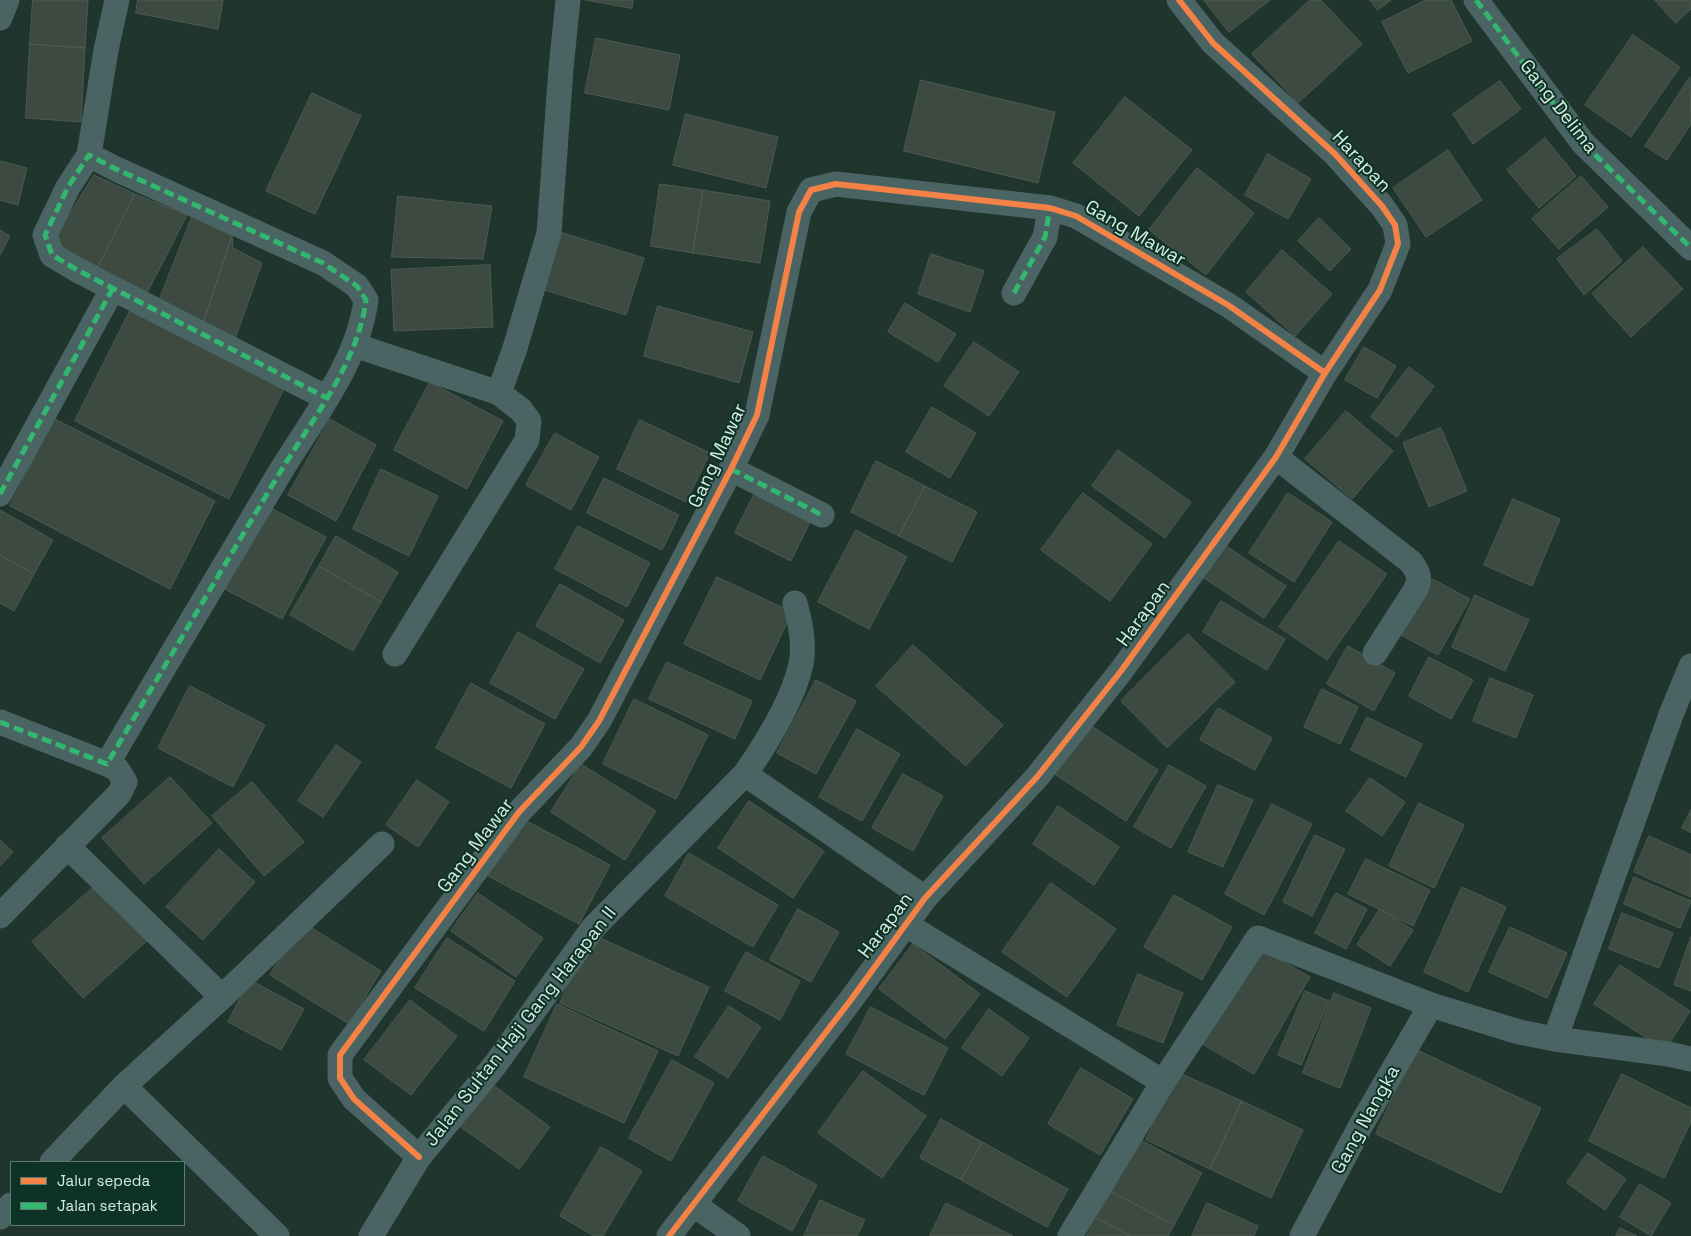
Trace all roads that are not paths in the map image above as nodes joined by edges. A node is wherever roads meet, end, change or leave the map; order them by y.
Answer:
1 (7, 0) edge
2 (117, 0) edge
3 (568, 0) edge
4 (1179, 0) edge
5 (1476, 0) edge
6 (0, 18) edge
7 (90, 155) junction
8 (1050, 208) junction
9 (1691, 248) edge
10 (113, 288) junction
11 (1014, 293) dead end
12 (354, 345) junction
13 (1325, 373) junction
14 (499, 393) junction
15 (327, 398) junction
16 (1276, 457) junction
17 (731, 469) junction
18 (0, 494) edge
19 (822, 515) dead end
20 (795, 603) dead end
21 (1375, 653) dead end
22 (395, 654) dead end
23 (1691, 666) edge
24 (0, 722) edge
25 (107, 764) junction
26 (745, 774) junction
27 (382, 844) dead end
28 (67, 846) junction
29 (925, 898) junction
30 (0, 916) edge
31 (906, 924) junction
32 (222, 997) junction
33 (1431, 1005) junction
34 (1555, 1039) junction
35 (1691, 1059) edge
36 (1163, 1082) junction
37 (124, 1086) junction
38 (419, 1156) junction
39 (53, 1161) edge
40 (693, 1204) junction
41 (10, 1206) edge
42 (0, 1217) edge
43 (277, 1236) edge
44 (371, 1236) edge
45 (669, 1236) edge
46 (738, 1236) edge
47 (1070, 1236) edge
48 (1302, 1236) edge

1 - 6 street
2 - 7 street
3 - 14 street
4 - 13 street, Harapan
5 - 9 street, Gang Delima
7 - 10 street
7 - 12 street
8 - 11 street
8 - 13 street, Gang Mawar
8 - 17 street, Gang Mawar
10 - 15 street
10 - 18 street
12 - 14 street
12 - 15 street
13 - 16 street, Harapan
14 - 22 street
15 - 25 street
16 - 21 street
16 - 29 street, Harapan
17 - 19 street
17 - 38 street, Gang Mawar
20 - 26 street, Jalan Sultan Haji Gang Harapan II
23 - 34 street
24 - 25 street
25 - 28 street
26 - 29 street
26 - 38 street, Jalan Sultan Haji Gang Harapan II
27 - 32 street
28 - 30 street
28 - 32 street
29 - 31 street, Harapan
31 - 36 street
31 - 40 street, Harapan
32 - 37 street
33 - 34 street
33 - 36 street
33 - 48 street, Gang Nangka
34 - 35 street
36 - 47 street
37 - 39 street
37 - 43 street
38 - 44 street, Jalan Sultan Haji Gang Harapan II
40 - 45 street, Harapan
40 - 46 street
41 - 42 street

